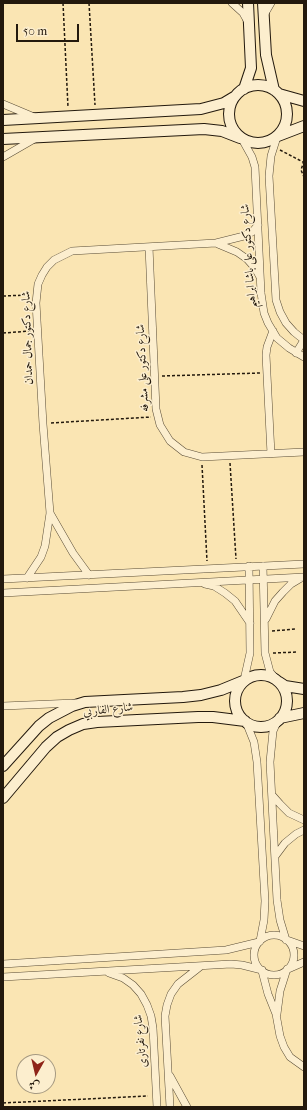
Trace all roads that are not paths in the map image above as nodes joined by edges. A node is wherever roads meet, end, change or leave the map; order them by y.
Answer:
1 (232, 3) edge
2 (248, 3) edge
3 (263, 3) edge
4 (271, 3) edge
5 (264, 15) junction
6 (249, 24) junction
7 (244, 89) junction
8 (276, 92) junction
9 (234, 97) junction
10 (304, 101) edge
11 (3, 104) edge
12 (38, 118) junction
13 (3, 120) edge
14 (304, 126) edge
15 (277, 136) junction
16 (38, 138) junction
17 (241, 138) junction
18 (3, 139) edge
19 (3, 156) edge
20 (258, 226) junction
21 (216, 243) junction
22 (148, 247) junction
23 (261, 278) junction
24 (272, 331) junction
25 (304, 340) edge
26 (296, 353) junction
27 (304, 356) edge
28 (304, 452) edge
29 (270, 454) junction
30 (50, 513) junction
31 (304, 564) edge
32 (249, 566) junction
33 (263, 566) junction
34 (89, 575) junction
35 (303, 577) edge
36 (27, 578) junction
37 (264, 579) junction
38 (3, 580) edge
39 (249, 580) junction
40 (201, 582) junction
41 (3, 593) edge
42 (264, 623) junction
43 (250, 624) junction
44 (244, 681) junction
45 (277, 681) junction
46 (304, 689) edge
47 (85, 702) junction
48 (3, 706) edge
49 (304, 713) edge
50 (279, 719) junction
51 (245, 722) junction
52 (3, 766) edge
53 (272, 794) junction
54 (3, 798) edge
55 (304, 820) edge
56 (304, 830) edge
57 (276, 855) junction
58 (286, 940) junction
59 (259, 941) junction
60 (304, 946) edge
61 (304, 962) edge
62 (3, 964) edge
63 (201, 966) junction
64 (287, 969) junction
65 (262, 971) junction
66 (106, 972) junction
67 (3, 977) edge
68 (276, 1014) junction
69 (304, 1067) edge
70 (168, 1072) junction
71 (157, 1107) edge
72 (170, 1107) edge
73 (187, 1107) edge

1 - 6 street
2 - 6 street
3 - 5 street
4 - 5 street
5 - 8 street
6 - 7 street
7 - 8 street
7 - 9 street
8 - 10 street
8 - 15 street
9 - 12 street
9 - 17 street
11 - 12 street
12 - 13 street
14 - 15 street
15 - 17 street
15 - 25 street, شارع دكتور على باشا ابراهيم
16 - 17 street
16 - 18 street
16 - 19 street
17 - 20 street, شارع دكتور على باشا ابراهيم
20 - 21 street, شارع دكتور جمال حمدان
20 - 23 street, شارع دكتور على باشا ابراهيم
21 - 22 street, شارع دكتور جمال حمدان
21 - 23 street, شارع دكتور جمال حمدان
22 - 29 street, شارع دكتور على مشرفه
22 - 30 street, شارع دكتور جمال حمدان
23 - 24 street, شارع دكتور على باشا ابراهيم
24 - 26 street, شارع دكتور على باشا ابراهيم
24 - 29 street
25 - 26 street
26 - 27 street, شارع دكتور على باشا ابراهيم
28 - 29 street, شارع دكتور على مشرفه
30 - 34 street, شارع دكتور جمال حمدان
30 - 36 street, شارع دكتور جمال حمدان
31 - 33 street
32 - 33 street
32 - 34 street
32 - 39 street
33 - 37 street
34 - 36 street
35 - 37 street
35 - 42 street
36 - 38 street
37 - 39 street
37 - 42 street
39 - 40 street
39 - 43 street
40 - 41 street
40 - 43 street
42 - 45 street
43 - 44 street
44 - 45 street
44 - 47 street, شارع الفاربي
44 - 51 street
45 - 46 street
45 - 50 street
47 - 48 street
47 - 52 street, شارع الفاربي
49 - 50 street
50 - 51 street
50 - 53 street
51 - 54 street, شارع الفاربي
51 - 59 street
53 - 55 street
53 - 57 street
56 - 57 street
57 - 58 street
58 - 59 street
58 - 60 street
58 - 64 street
59 - 62 street
59 - 65 street
61 - 64 street
63 - 65 street
63 - 66 street
63 - 70 street, شارع نفرتارى
64 - 65 street
64 - 68 street
65 - 68 street
66 - 67 street
66 - 71 street, شارع نفرتارى
68 - 69 street
70 - 72 street, شارع نفرتارى
70 - 73 street

